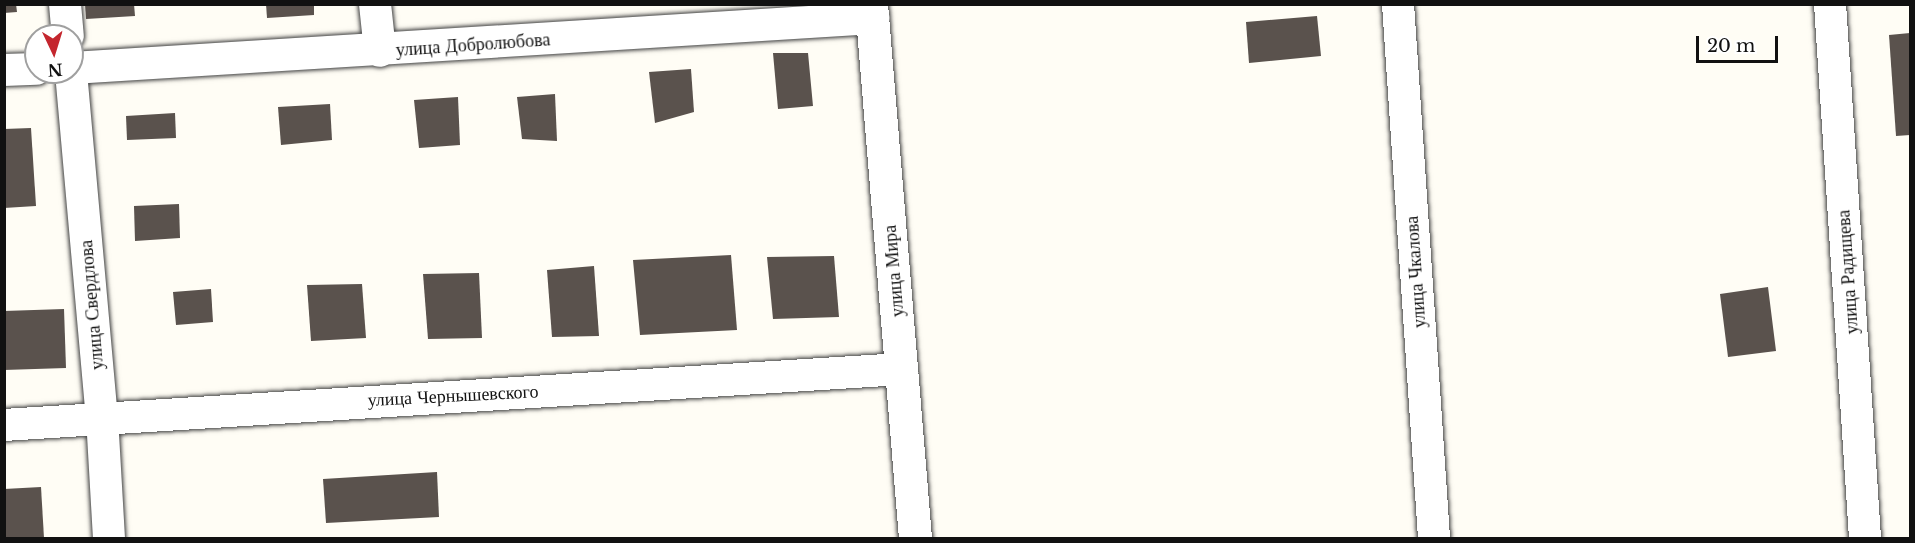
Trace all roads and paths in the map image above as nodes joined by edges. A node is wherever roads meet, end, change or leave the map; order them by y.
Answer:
1 (65, 4) edge
2 (375, 4) edge
3 (1398, 4) edge
4 (1830, 4) edge
5 (872, 11) edge
6 (67, 24) edge
7 (380, 51) junction
8 (24, 69) edge
9 (84, 69) edge
10 (4, 70) edge
11 (72, 84) edge
12 (902, 369) junction
13 (102, 417) junction
14 (4, 425) edge
15 (108, 538) edge
16 (915, 538) edge
17 (1434, 538) edge
18 (1865, 538) edge

1 - 6 street
2 - 7 street
3 - 17 street, улица Чкалова
4 - 18 street, улица Радищева
5 - 7 street, улица Добролюбова
5 - 12 street, улица Мира
7 - 9 street, улица Добролюбова
8 - 10 street
11 - 13 street, улица Свердлова
12 - 13 street, улица Чернышевского
12 - 16 street, улица Мира
13 - 14 street, улица Чернышевского
13 - 15 street, улица Свердлова

